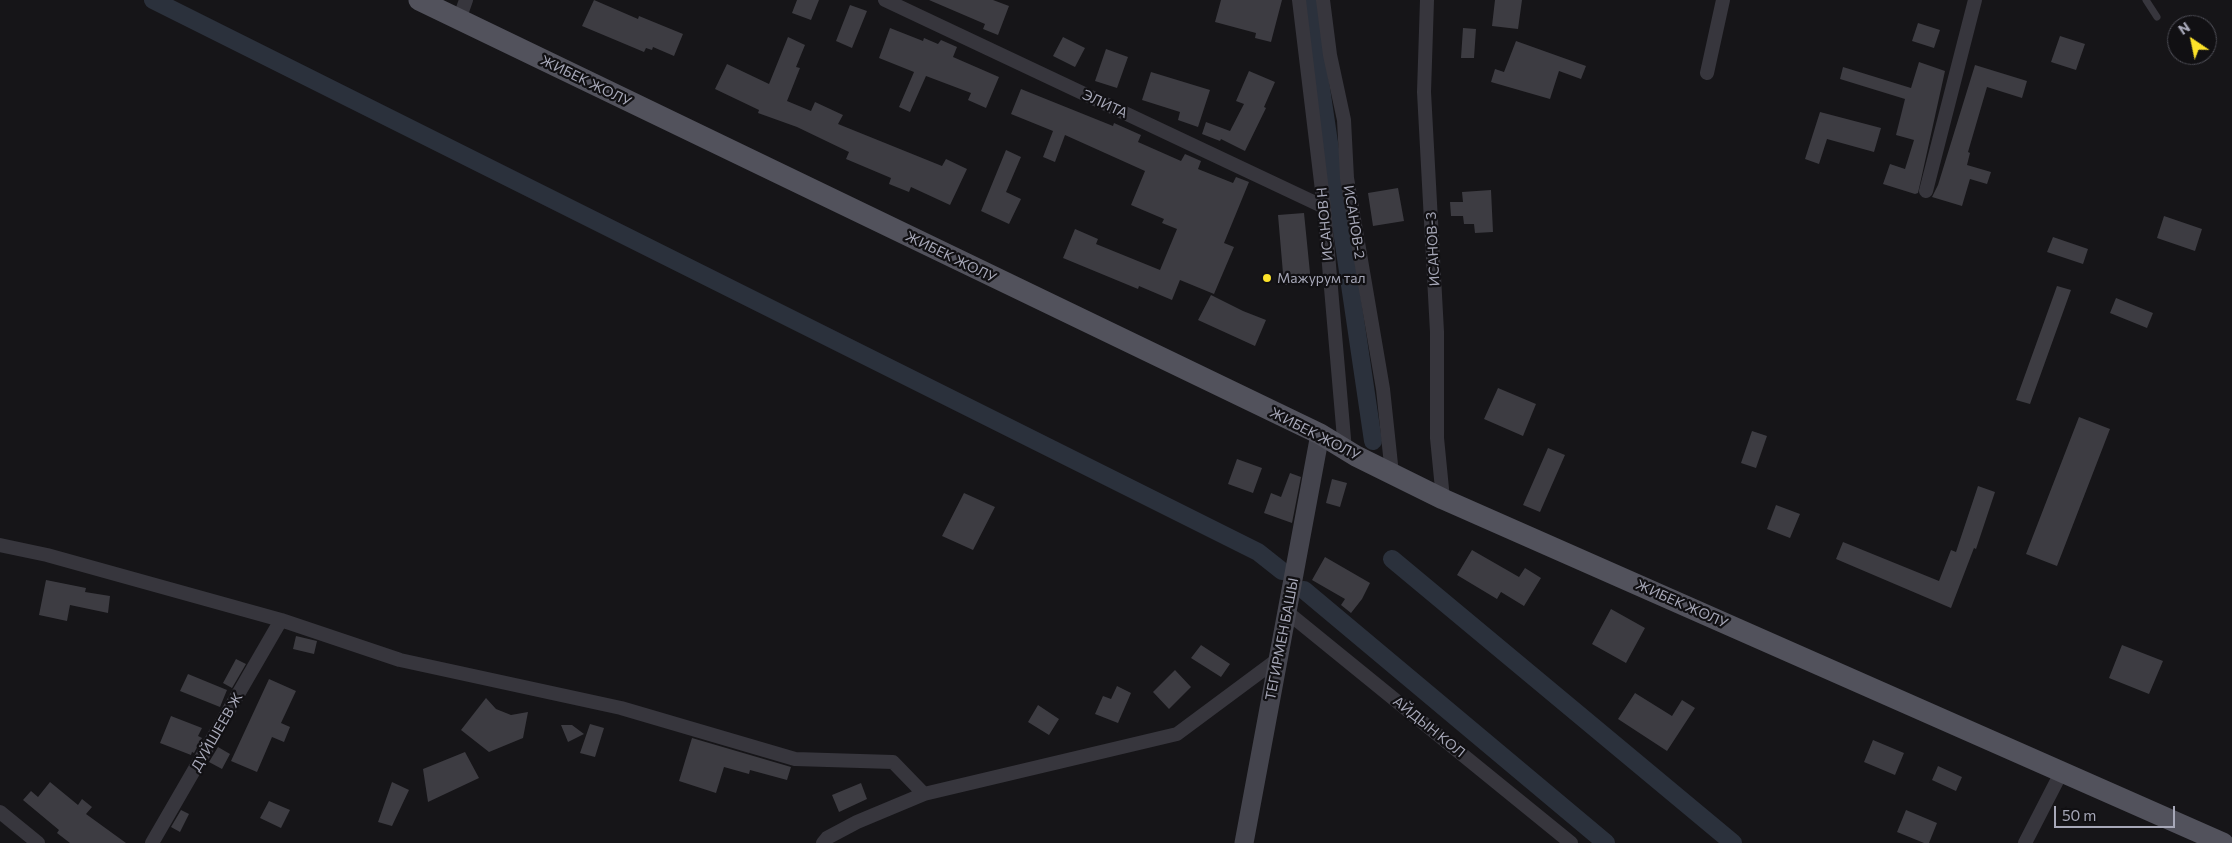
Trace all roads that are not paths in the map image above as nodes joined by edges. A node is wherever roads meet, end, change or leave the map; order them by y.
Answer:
1 (419, 0) edge
2 (885, 0) edge
3 (1299, 0) edge
4 (1323, 0) edge
5 (1427, 0) edge
6 (1723, 0) edge
7 (1975, 0) edge
8 (2146, 0) edge
9 (462, 10) edge
10 (2157, 17) dead end
11 (1707, 73) dead end
12 (1926, 191) dead end
13 (1324, 207) junction
14 (1320, 434) junction
15 (1345, 450) junction
16 (1392, 474) junction
17 (1443, 498) junction
18 (0, 545) edge
19 (1287, 612) junction
20 (281, 620) junction
21 (1278, 659) junction
22 (2062, 771) junction
23 (924, 794) junction
24 (0, 812) edge
25 (38, 843) edge
26 (152, 843) edge
27 (823, 843) edge
28 (1244, 843) edge
29 (1571, 843) edge
30 (2025, 843) edge
31 (2223, 843) edge

1 - 9 main road, ЖИБЕК ЖОЛУ
2 - 13 street, ЭЛИТА
3 - 13 street, ИСАНОВ Н
4 - 16 street, ИСАНОВ-2
5 - 17 street, ИСАНОВ-3
6 - 11 street
7 - 12 street
8 - 10 lane
9 - 14 main road, ЖИБЕК ЖОЛУ
13 - 15 street, ИСАНОВ Н
14 - 15 main road, ЖИБЕК ЖОЛУ
14 - 19 street, ТЕГИРМЕН БАШЫ
15 - 16 main road, ЖИБЕК ЖОЛУ
16 - 17 main road, ЖИБЕК ЖОЛУ
17 - 22 main road, ЖИБЕК ЖОЛУ
18 - 20 street
19 - 21 street, ТЕГИРМЕН БАШЫ
19 - 29 street, АЙДЫН КОЛ
20 - 23 street
20 - 26 street, ДУЙШЕЕВ Ж
21 - 23 street
21 - 28 street, ТЕГИРМЕН БАШЫ
22 - 30 street
22 - 31 main road, ЖИБЕК ЖОЛУ
23 - 27 street
24 - 25 street

